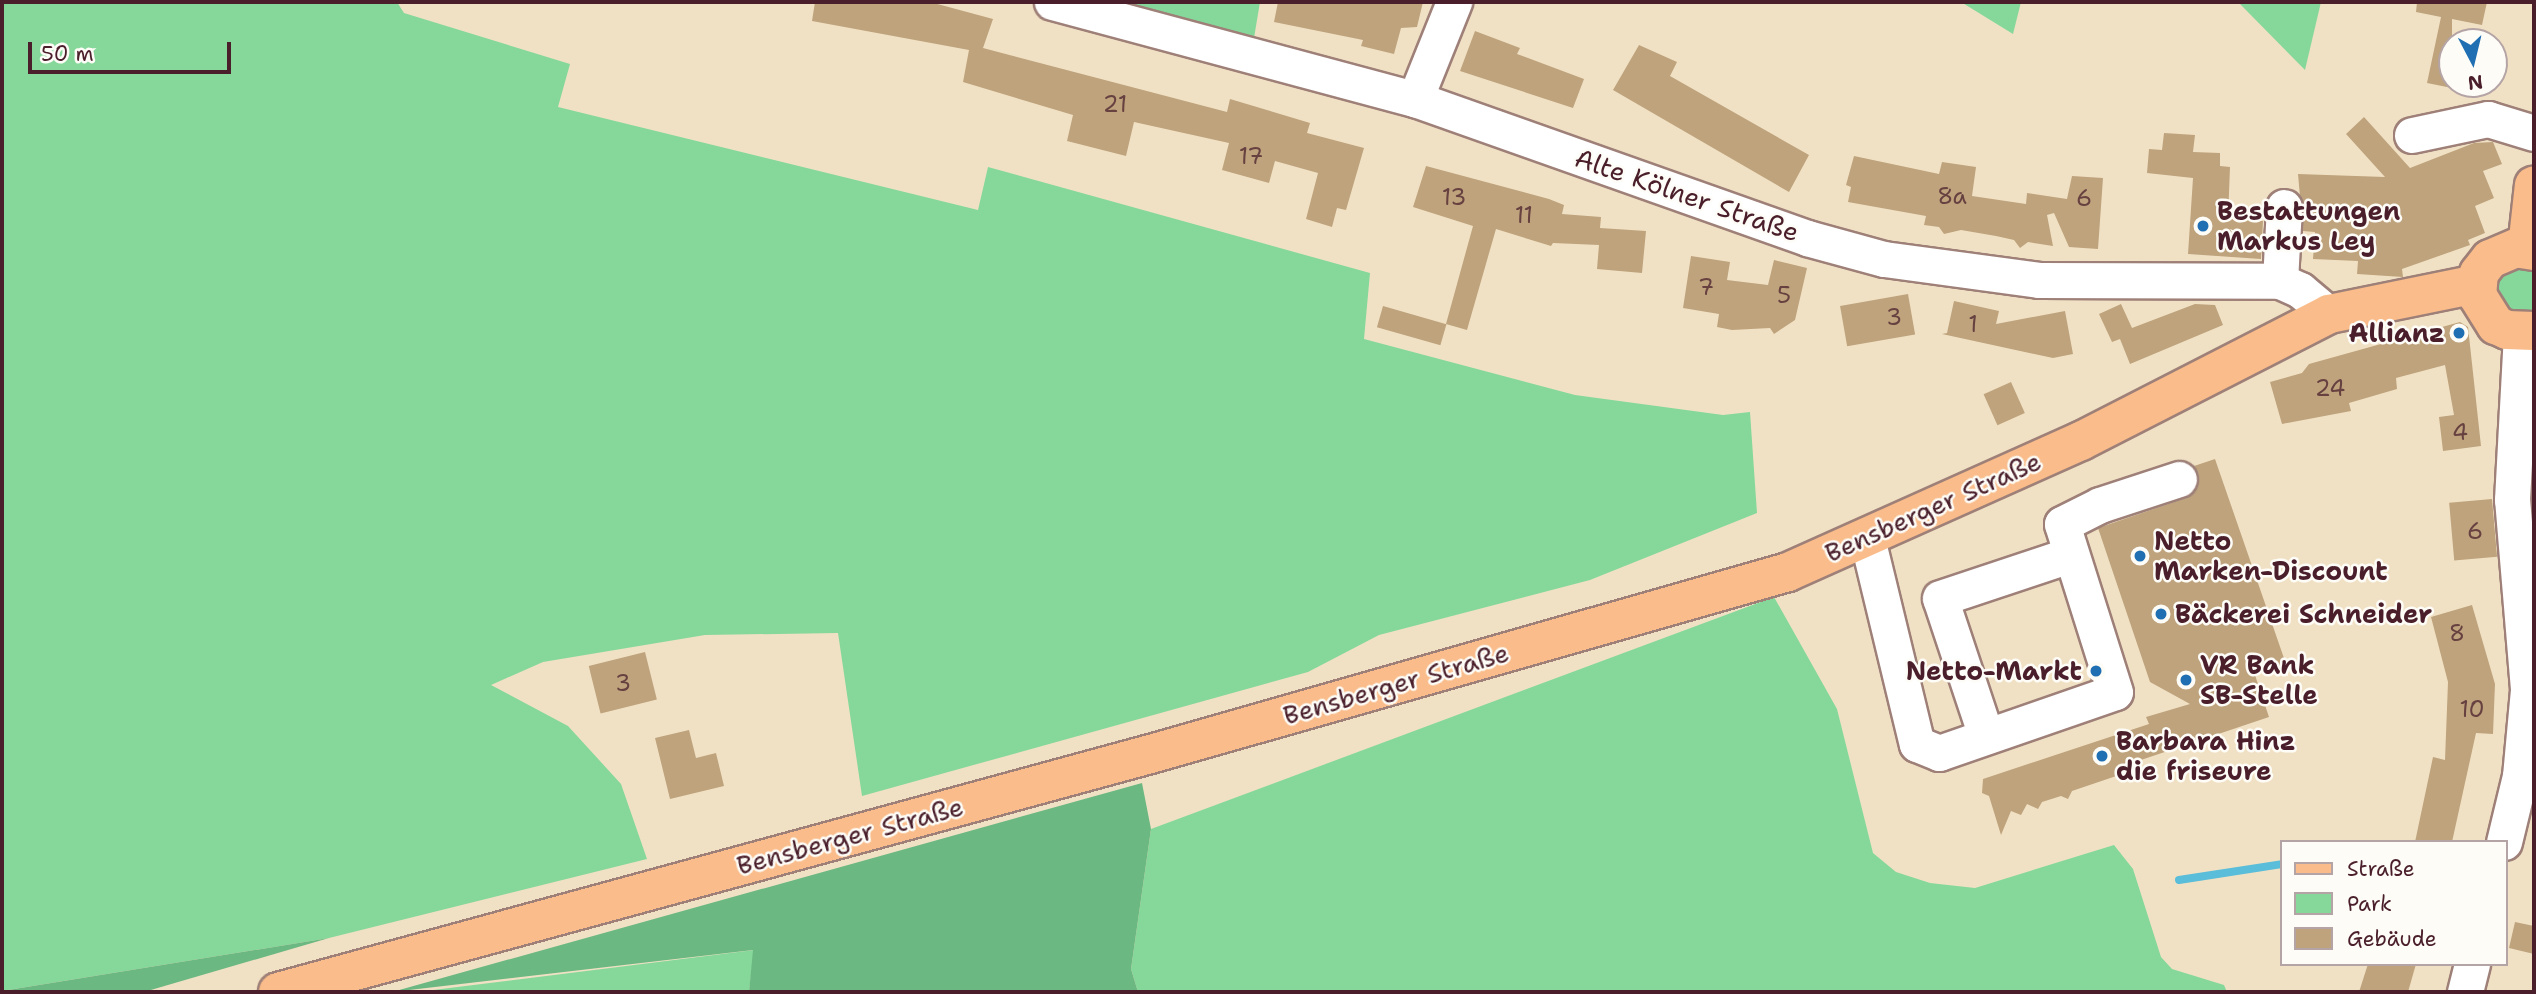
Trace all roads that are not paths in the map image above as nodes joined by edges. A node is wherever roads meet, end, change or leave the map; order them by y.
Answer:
1 (1052, 2) edge
2 (1454, 2) edge
3 (1415, 99) junction
4 (2534, 133) edge
5 (2412, 135) dead end
6 (2534, 185) edge
7 (2284, 207) dead end
8 (2530, 250) edge
9 (2280, 281) junction
10 (2477, 284) junction
11 (2329, 314) junction
12 (2527, 332) edge
13 (2179, 478) dead end
14 (1867, 538) junction
15 (2069, 555) junction
16 (1986, 736) junction
17 (2504, 840) edge
18 (2472, 966) edge
19 (278, 992) edge
20 (2465, 992) edge

1 - 3 street, Alte Kölner Straße
2 - 3 street
3 - 9 street, Alte Kölner Straße
4 - 5 street
6 - 8 main road
7 - 9 street
8 - 10 main road
9 - 11 street, Alte Kölner Straße
10 - 11 main road, Bensberger Straße
10 - 12 main road
11 - 14 main road, Bensberger Straße
12 - 17 street
13 - 15 street
14 - 16 street
14 - 19 main road, Bensberger Straße
15 - 16 street
15 - 16 street
18 - 20 street

